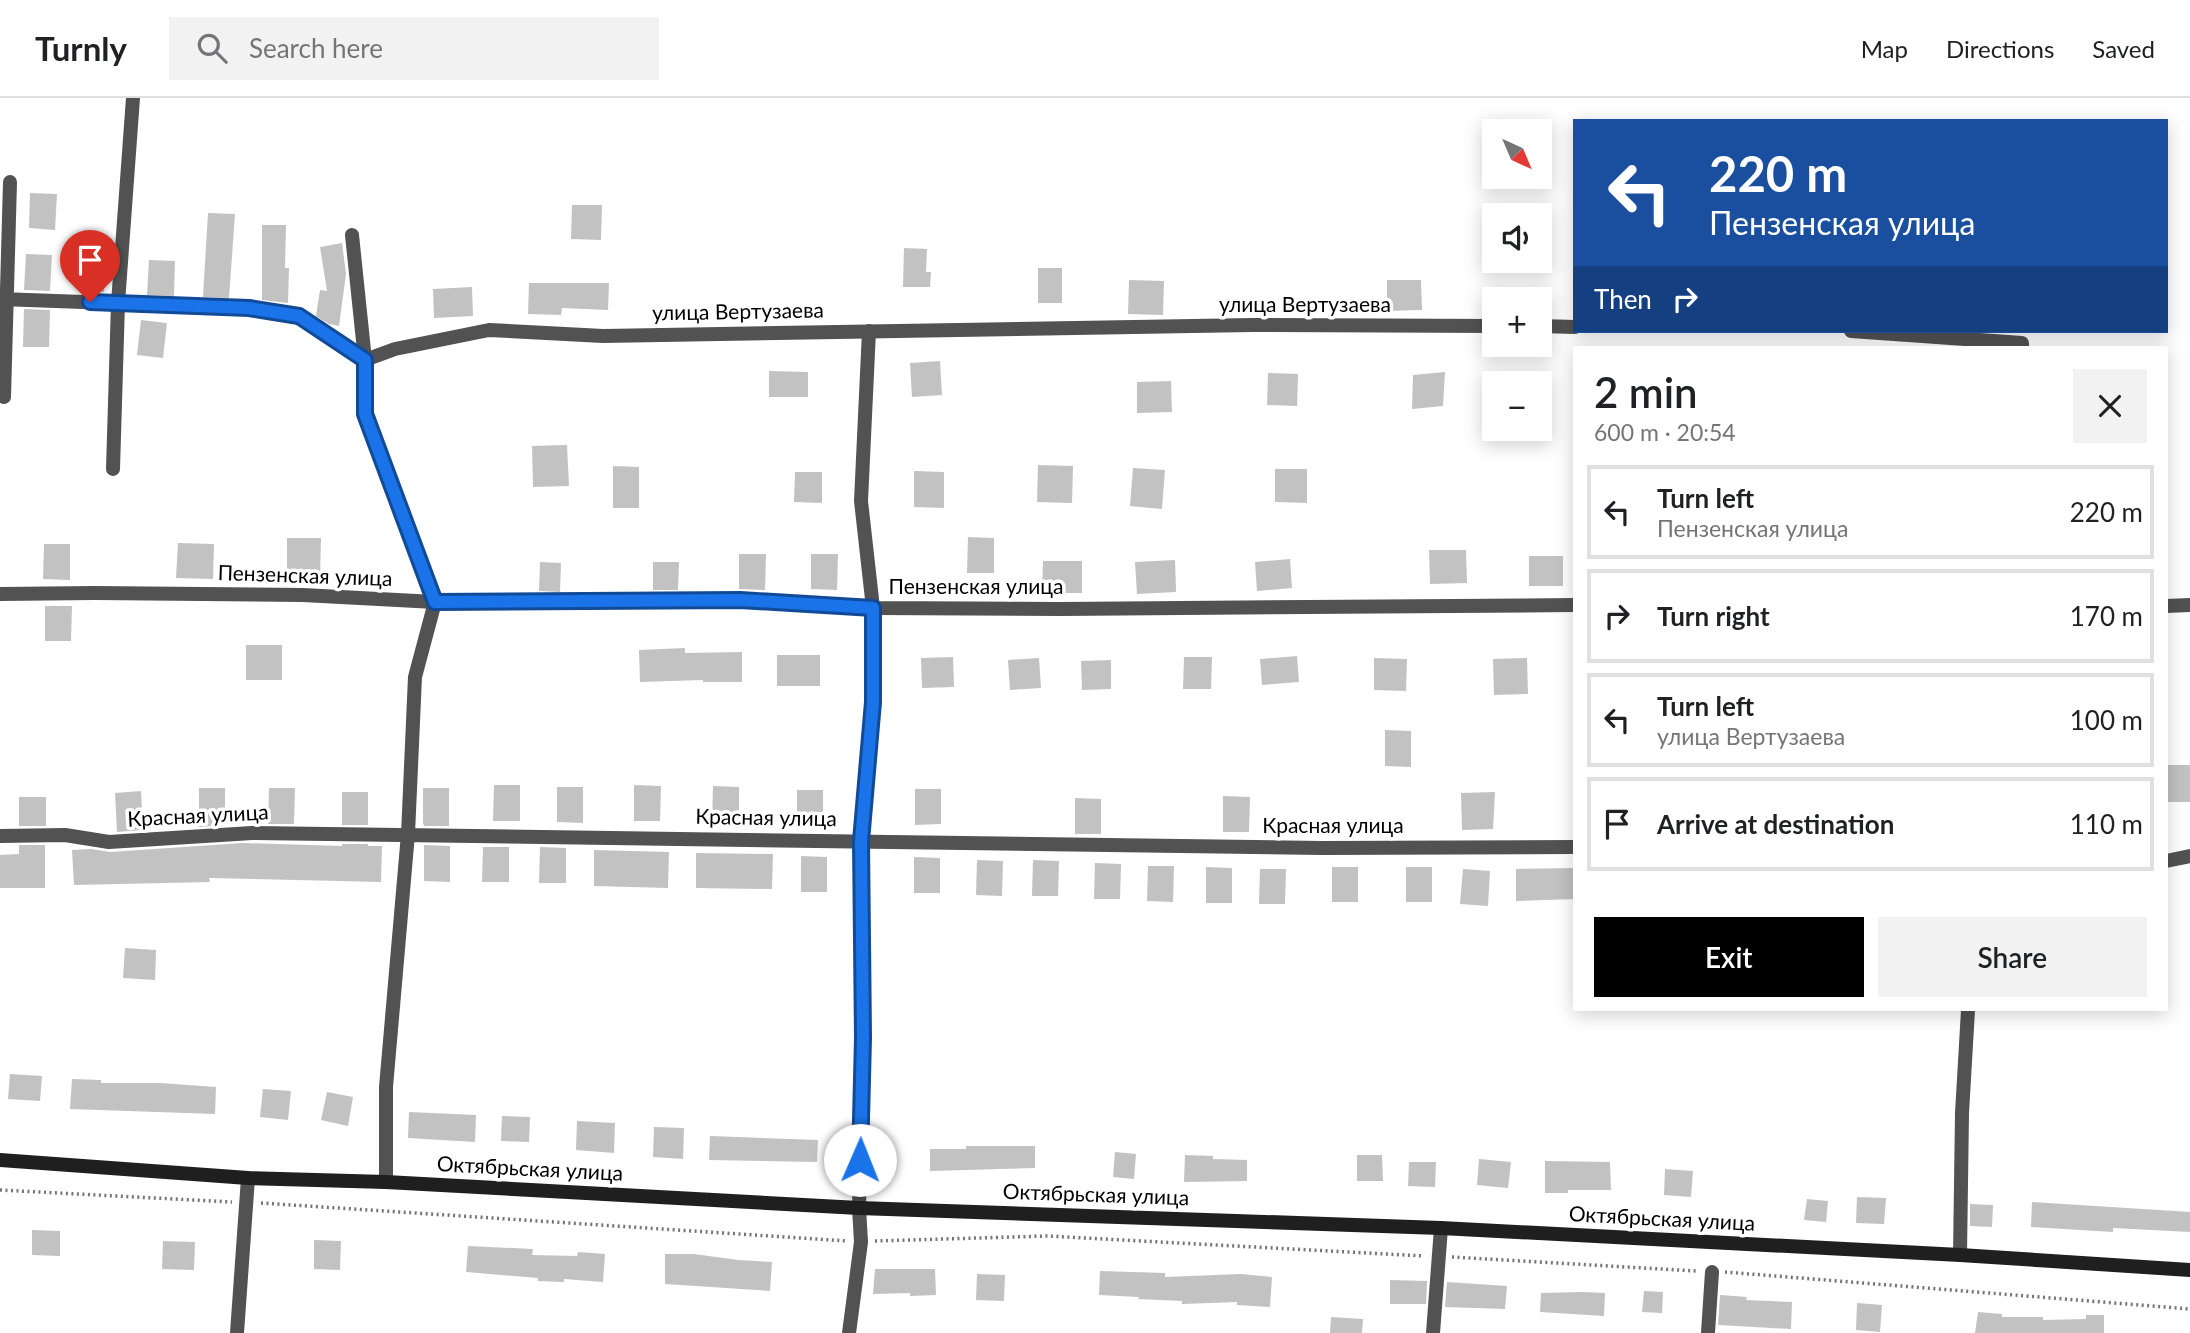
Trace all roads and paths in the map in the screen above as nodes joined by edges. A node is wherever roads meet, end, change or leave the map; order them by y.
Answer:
1 (133, 98) edge
2 (10, 182) dead end
3 (352, 235) dead end
4 (3, 299) edge
5 (118, 303) junction
6 (1482, 326) edge
7 (1552, 327) edge
8 (1573, 327) edge
9 (869, 331) junction
10 (1874, 333) edge
11 (2022, 346) edge
12 (365, 360) junction
13 (4, 397) dead end
14 (113, 469) dead end
15 (0, 594) edge
16 (435, 602) junction
17 (1573, 605) edge
18 (2190, 605) edge
19 (2168, 606) edge
20 (873, 608) junction
21 (408, 834) junction
22 (0, 836) edge
23 (861, 841) junction
24 (1573, 847) edge
25 (2190, 856) edge
26 (2168, 861) edge
27 (1968, 1011) edge
28 (0, 1160) edge
29 (248, 1178) junction
30 (386, 1182) junction
31 (0, 1190) edge
32 (247, 1202) junction
33 (859, 1208) junction
34 (1441, 1228) junction
35 (861, 1242) junction
36 (1960, 1255) junction
37 (1440, 1257) junction
38 (2190, 1270) edge
39 (1712, 1272) junction
40 (2190, 1309) edge
41 (237, 1333) edge
42 (849, 1333) edge
43 (1433, 1333) edge
44 (1708, 1333) edge

1 - 5 street
2 - 4 street
3 - 12 street
4 - 5 street
4 - 13 street
5 - 12 street
5 - 14 street
6 - 9 street, улица Вертузаева
7 - 8 street
9 - 12 street, улица Вертузаева
9 - 20 street
10 - 11 street
12 - 16 street
15 - 16 street, Пензенская улица
16 - 20 street, Пензенская улица
16 - 21 street
17 - 20 street, Пензенская улица
18 - 19 street
20 - 23 street
21 - 22 street, Красная улица
21 - 23 street, Красная улица
21 - 30 street
23 - 24 street, Красная улица
23 - 33 street
25 - 26 street
27 - 36 street
28 - 29 main road, Октябрьская улица
29 - 30 main road, Октябрьская улица
29 - 32 street
30 - 33 main road, Октябрьская улица
31 - 32 path
32 - 35 path
32 - 41 street
33 - 34 main road, Октябрьская улица
33 - 35 street
34 - 36 main road, Октябрьская улица
34 - 37 street
35 - 37 path
35 - 42 street
36 - 38 main road, Октябрьская улица
37 - 39 path
37 - 43 street
39 - 40 path
39 - 44 street

